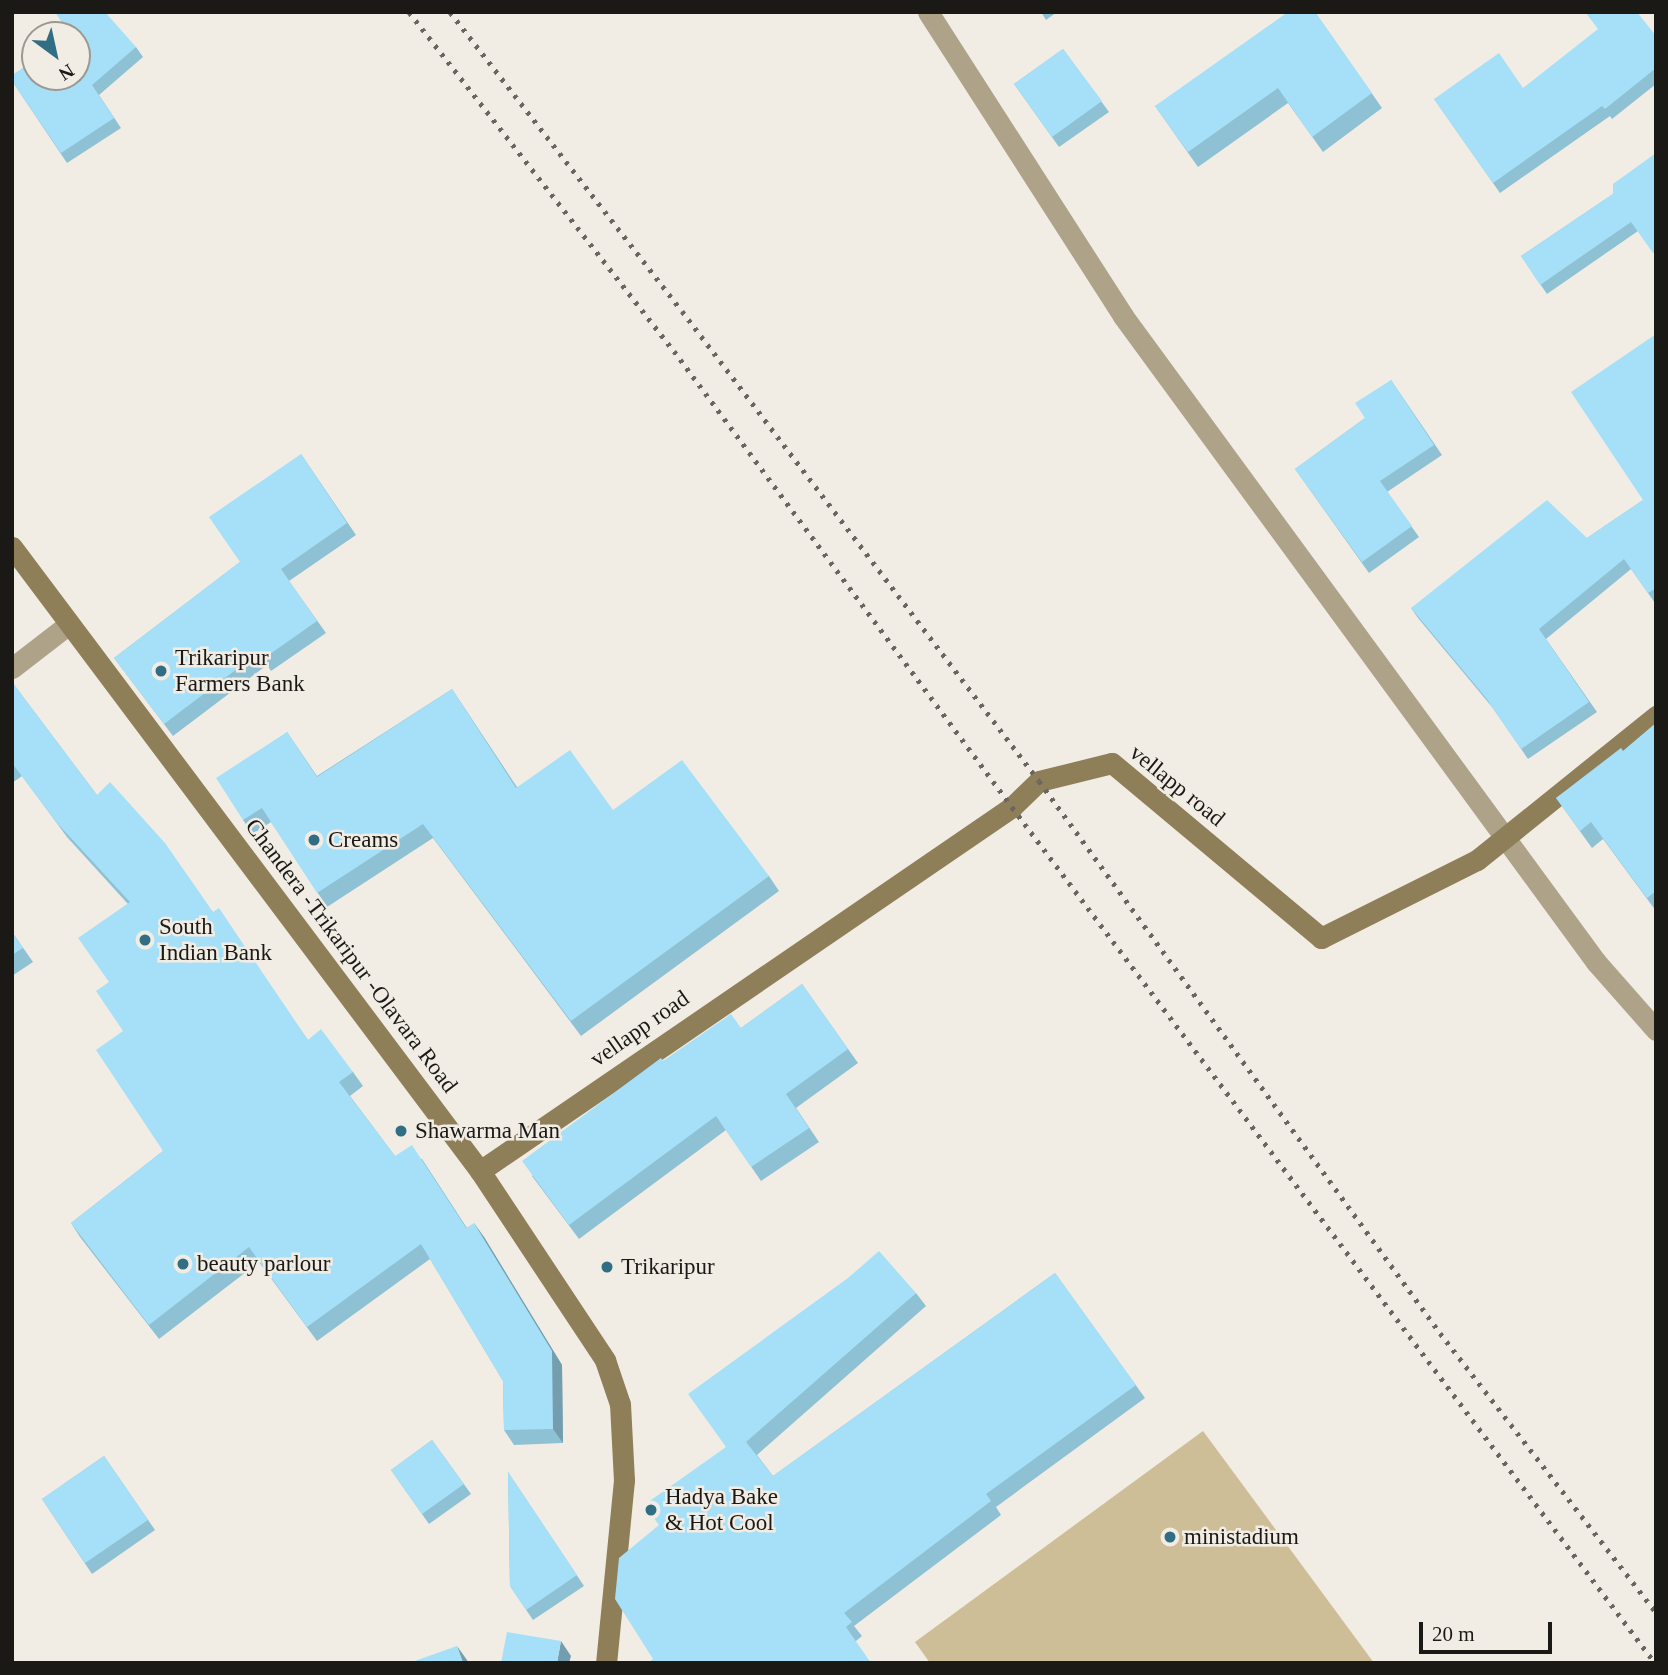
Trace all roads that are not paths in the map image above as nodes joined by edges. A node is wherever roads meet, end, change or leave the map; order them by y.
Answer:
1 (928, 12) edge
2 (12, 547) edge
3 (69, 624) junction
4 (12, 668) edge
5 (1656, 716) edge
6 (1507, 836) junction
7 (1656, 1030) edge
8 (480, 1171) junction
9 (606, 1663) edge

1 - 6 street
2 - 3 main road, Chandera -Trikaripur -Olavara Road
3 - 4 street
3 - 8 main road, Chandera -Trikaripur -Olavara Road
5 - 6 main road, vellapp road
6 - 7 street
6 - 8 main road, vellapp road
8 - 9 main road, Chandera -Trikaripur -Olavara Road

